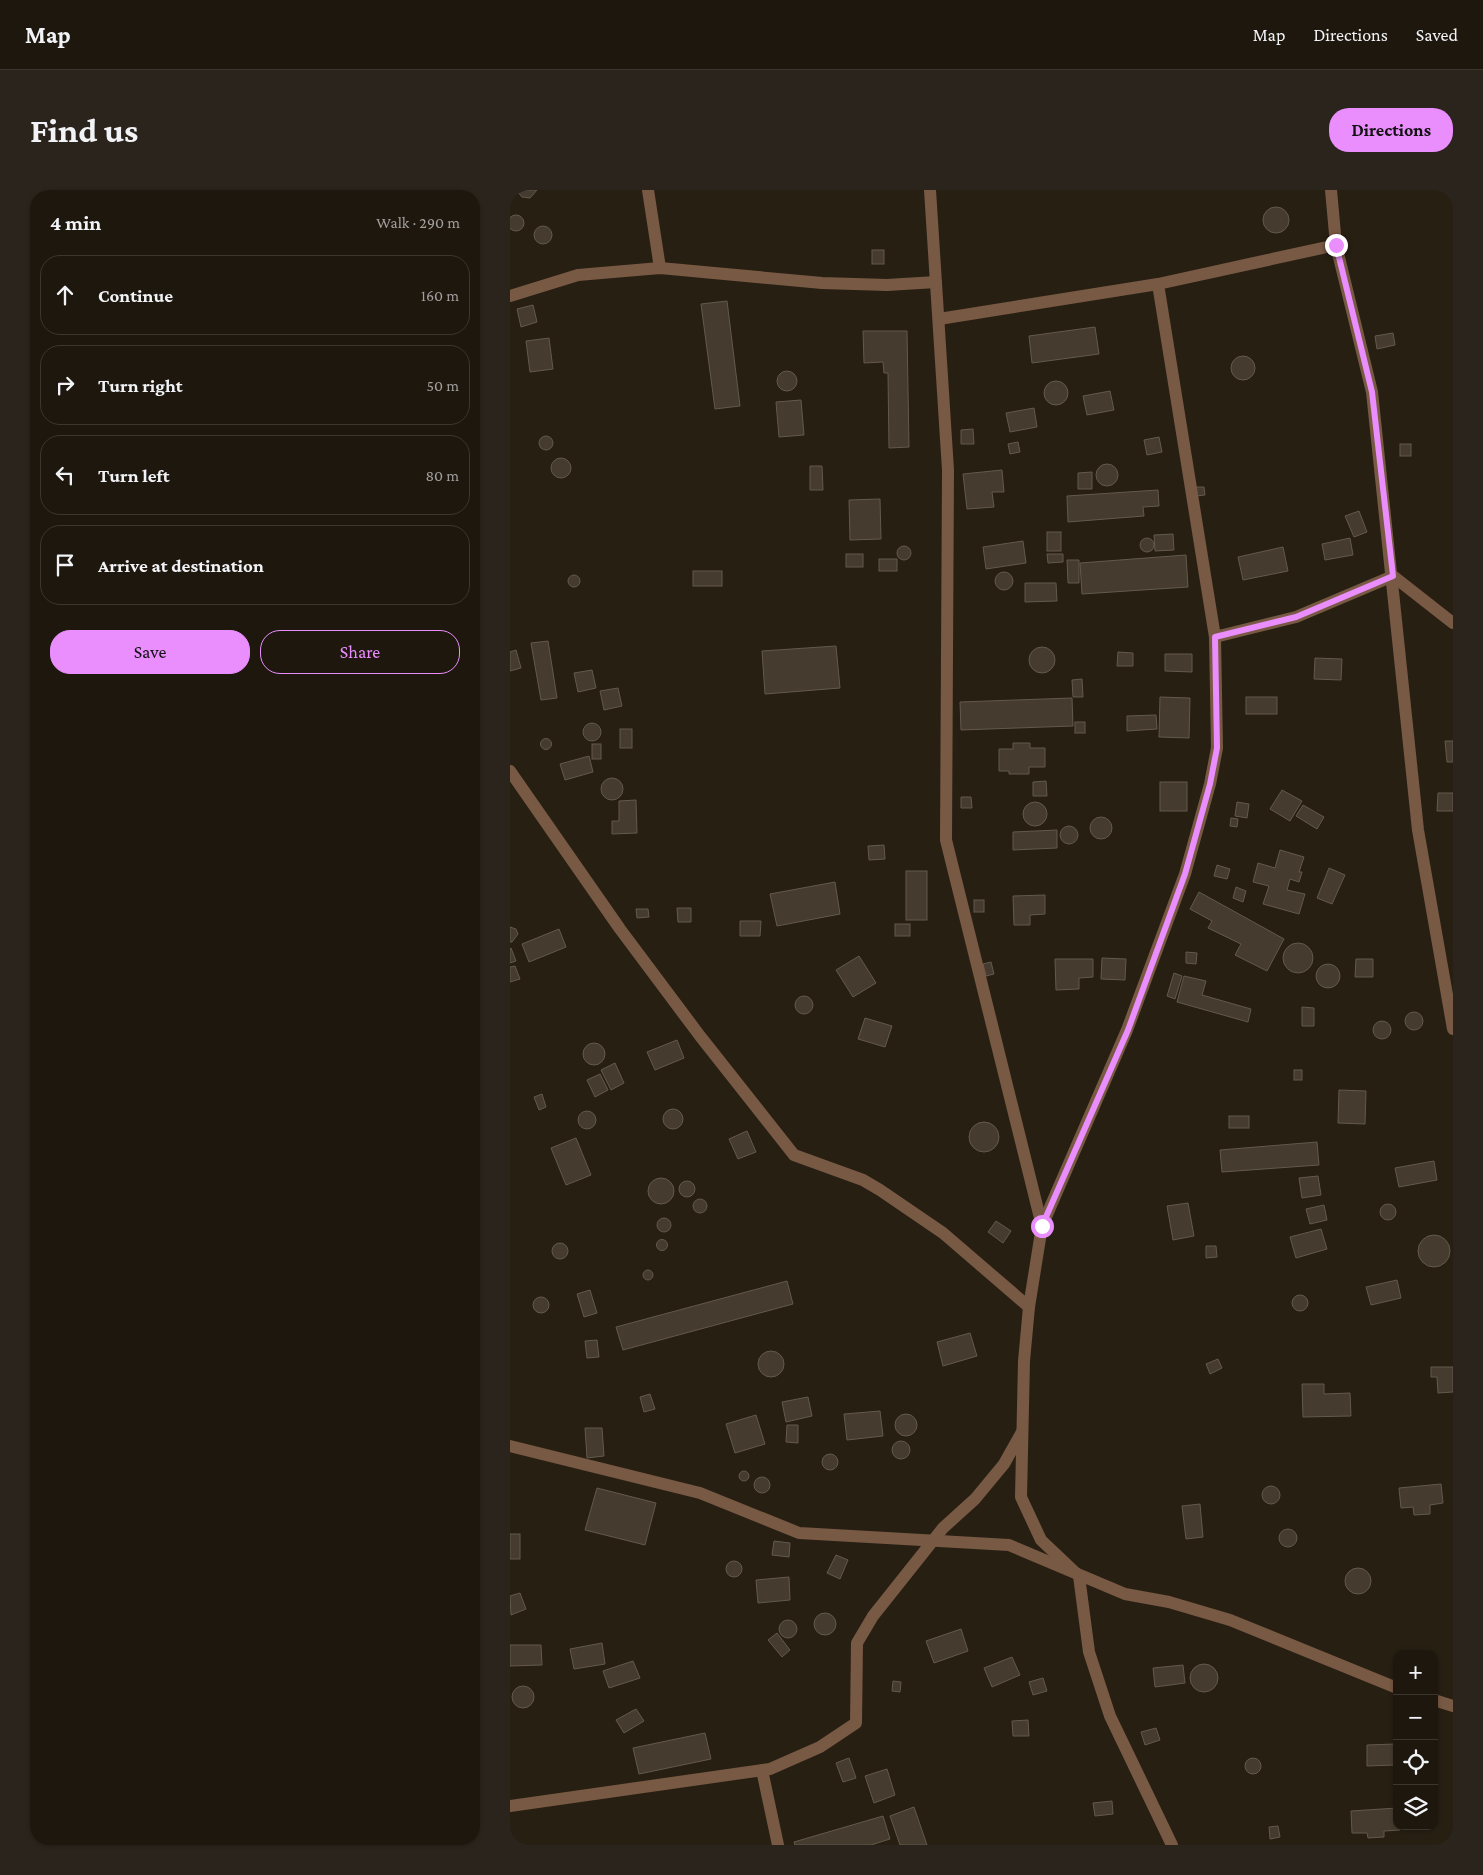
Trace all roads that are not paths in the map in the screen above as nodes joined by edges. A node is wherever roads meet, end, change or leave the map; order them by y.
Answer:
1 (648, 190) edge
2 (930, 190) edge
3 (1331, 190) edge
4 (1336, 245) junction
5 (660, 268) junction
6 (936, 282) junction
7 (1158, 284) junction
8 (510, 296) edge
9 (938, 319) junction
10 (1393, 576) junction
11 (1453, 623) edge
12 (1215, 637) junction
13 (510, 771) edge
14 (1453, 1029) edge
15 (1042, 1226) junction
16 (1029, 1308) junction
17 (1023, 1430) junction
18 (510, 1446) edge
19 (932, 1542) junction
20 (1079, 1576) junction
21 (1393, 1686) edge
22 (1438, 1701) edge
23 (1453, 1706) edge
24 (762, 1770) junction
25 (510, 1806) edge
26 (778, 1845) edge
27 (1172, 1845) edge

1 - 5 street
2 - 6 street
3 - 4 street
4 - 7 street
4 - 10 street
5 - 6 street
5 - 8 street
6 - 9 street
7 - 9 street
7 - 12 street
9 - 15 street
10 - 11 street
10 - 12 street
10 - 14 street
12 - 15 street
13 - 16 street
15 - 16 street
16 - 17 street
17 - 19 street
17 - 20 street
18 - 19 street
19 - 20 street
19 - 24 street
20 - 21 street
20 - 27 street
22 - 23 street
24 - 25 street
24 - 26 street

